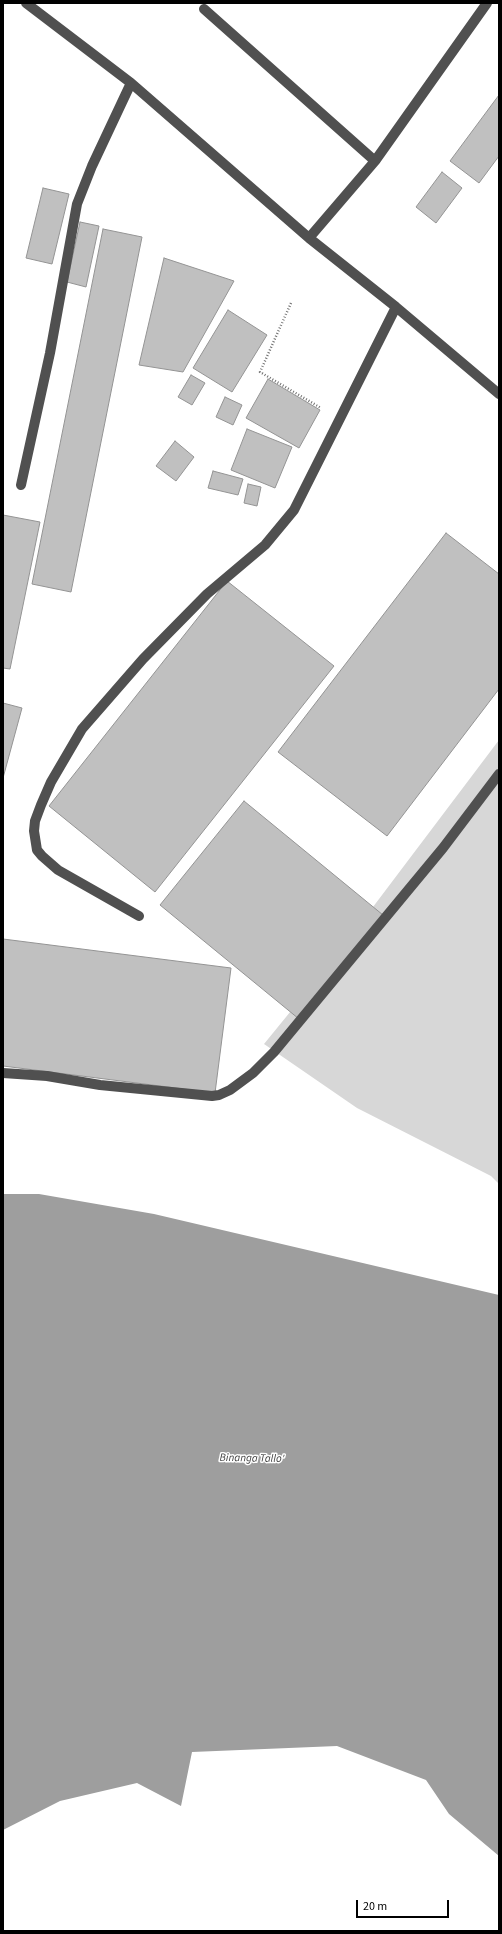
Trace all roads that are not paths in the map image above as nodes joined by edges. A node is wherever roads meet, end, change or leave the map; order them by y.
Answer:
1 (26, 3) edge
2 (487, 3) edge
3 (204, 9) dead end
4 (131, 83) junction
5 (375, 161) junction
6 (309, 238) junction
7 (396, 307) junction
8 (499, 394) edge
9 (22, 485) dead end
10 (499, 774) edge
11 (139, 916) dead end
12 (3, 1073) edge

1 - 4 street
2 - 5 street
3 - 5 street
4 - 6 street
4 - 9 street
5 - 6 street
6 - 7 street
7 - 8 street
7 - 11 street
10 - 12 street

